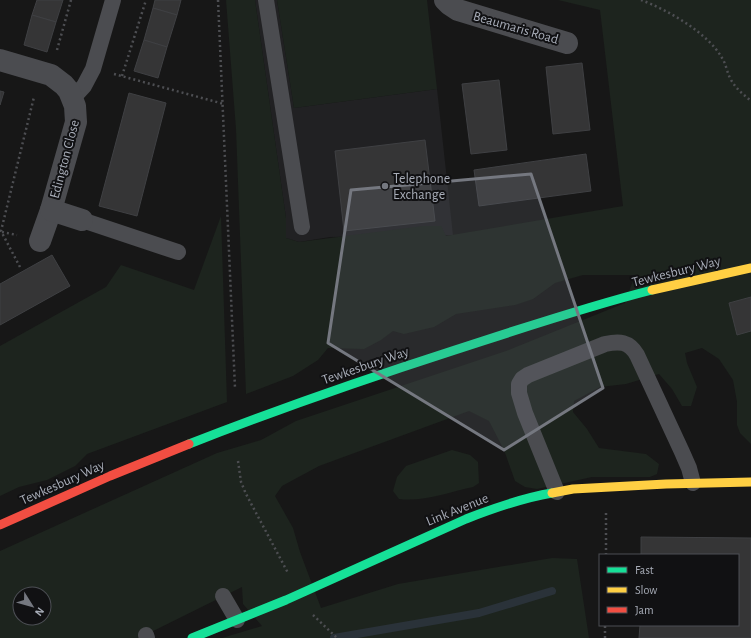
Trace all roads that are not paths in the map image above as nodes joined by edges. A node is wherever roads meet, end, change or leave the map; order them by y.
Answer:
1 (113, 0) edge
2 (266, 0) edge
3 (445, 0) edge
4 (567, 43) dead end
5 (0, 60) edge
6 (72, 98) junction
7 (51, 210) junction
8 (82, 220) joint
9 (302, 227) dead end
10 (40, 241) dead end
11 (178, 252) dead end
12 (751, 268) edge
13 (751, 482) edge
14 (693, 483) junction
15 (557, 492) junction
16 (0, 524) edge
17 (223, 596) dead end
18 (237, 620) junction
19 (192, 638) edge

1 - 6 lane
2 - 9 lane
3 - 4 street, Beaumaris Road
5 - 6 street, Edington Close
6 - 7 street, Edington Close
7 - 8 street, Edington Close
7 - 10 street, Edington Close
8 - 11 lane
12 - 16 main road, Tewkesbury Way
13 - 14 main road, Link Avenue
14 - 15 main road, Link Avenue
14 - 15 lane
15 - 18 main road, Link Avenue
17 - 18 lane
18 - 19 main road, Link Avenue

